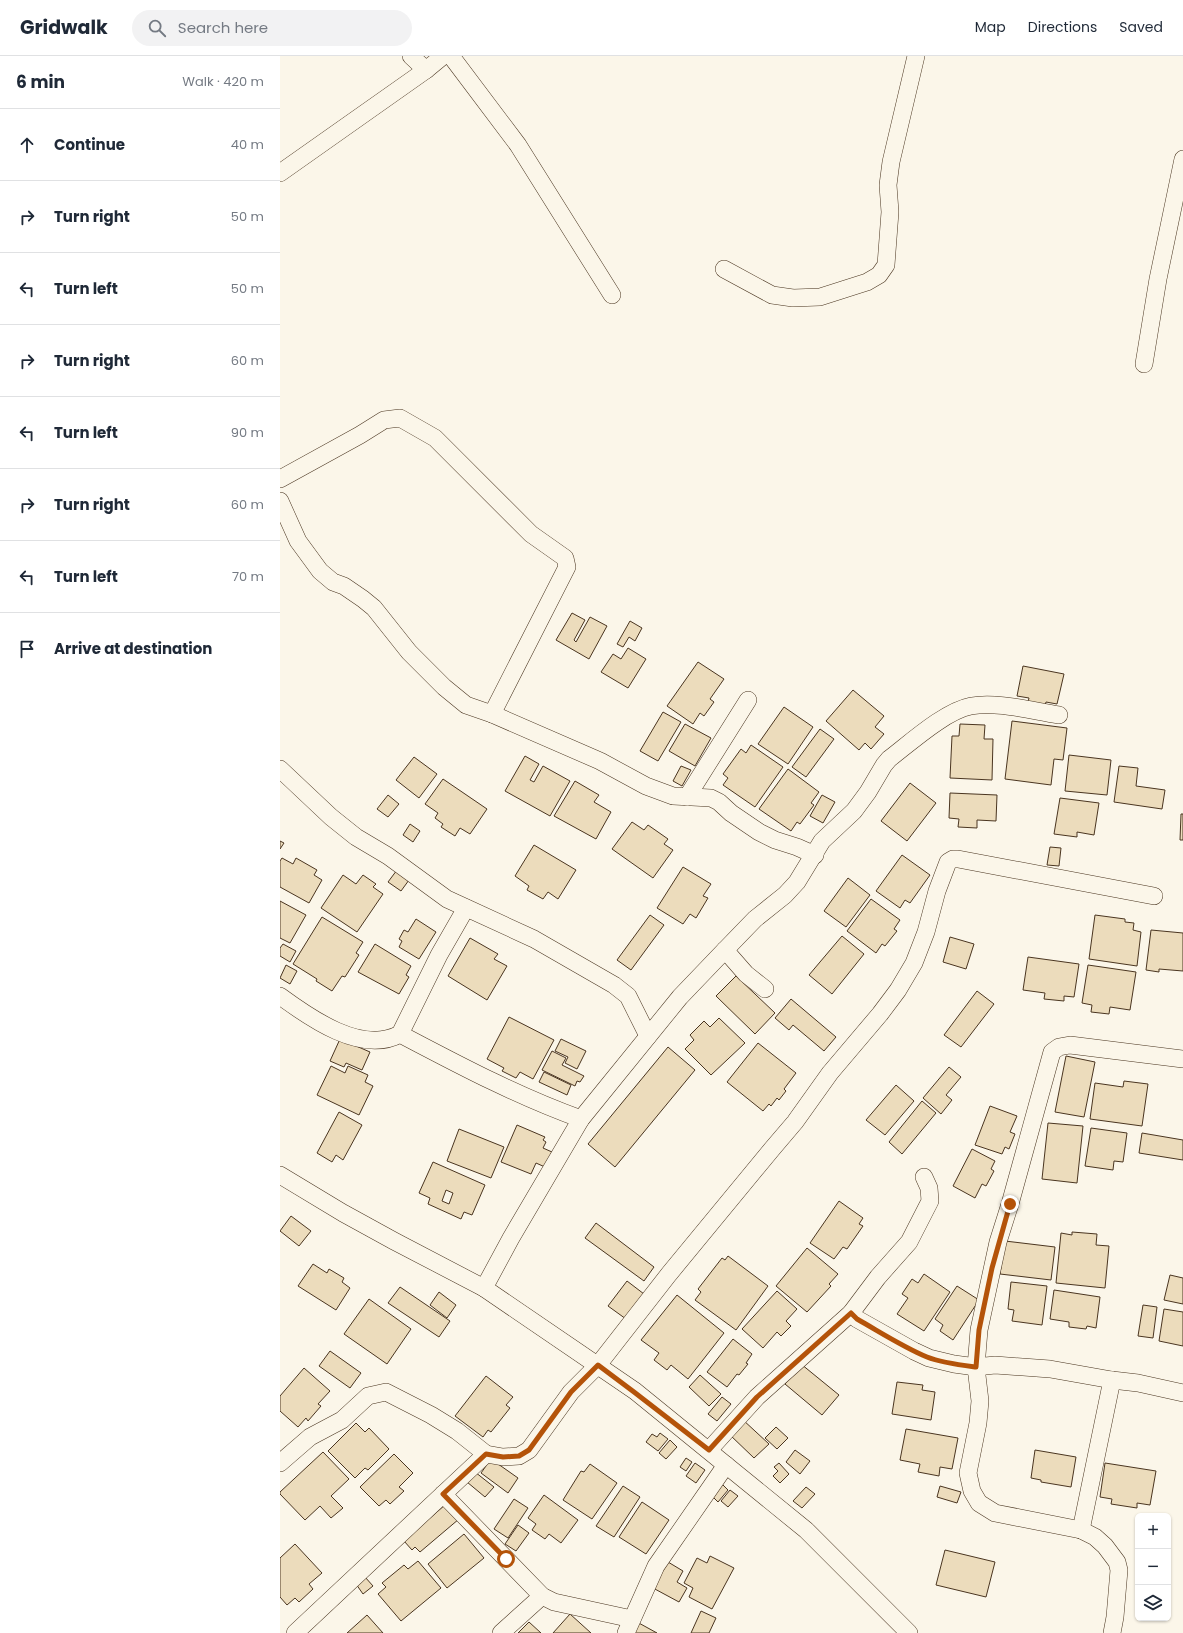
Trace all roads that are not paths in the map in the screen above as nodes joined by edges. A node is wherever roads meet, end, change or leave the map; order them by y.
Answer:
1 (411, 56) edge
2 (443, 56) edge
3 (451, 56) edge
4 (916, 56) edge
5 (426, 70) junction
6 (1183, 159) edge
7 (280, 173) edge
8 (724, 269) dead end
9 (612, 295) dead end
10 (1144, 364) dead end
11 (280, 479) edge
12 (280, 501) edge
13 (748, 700) dead end
14 (492, 714) junction
15 (1058, 715) dead end
16 (280, 769) edge
17 (687, 797) junction
18 (815, 855) junction
19 (1154, 896) dead end
20 (466, 908) junction
21 (725, 950) junction
22 (765, 989) dead end
23 (280, 996) edge
24 (400, 1034) junction
25 (648, 1036) junction
26 (1183, 1059) edge
27 (580, 1119) junction
28 (280, 1175) edge
29 (924, 1177) dead end
30 (484, 1288) junction
31 (851, 1313) junction
32 (598, 1365) junction
33 (976, 1367) junction
34 (1112, 1380) junction
35 (1183, 1393) edge
36 (709, 1450) junction
37 (486, 1454) junction
38 (280, 1463) edge
39 (726, 1464) junction
40 (443, 1494) junction
41 (1081, 1530) junction
42 (542, 1596) junction
43 (629, 1626) edge
44 (295, 1633) edge
45 (500, 1633) edge
46 (909, 1633) edge
47 (1112, 1633) edge

1 - 5 street
2 - 5 street
3 - 9 street
4 - 8 street
5 - 7 street
6 - 10 street
11 - 14 street
12 - 14 street
13 - 17 street
14 - 17 street
15 - 18 street
16 - 20 street
17 - 18 street
18 - 21 street
19 - 32 street
20 - 24 street
20 - 25 street
21 - 22 street
21 - 25 street
23 - 24 street
24 - 27 street
25 - 27 street
26 - 33 street
27 - 30 street
28 - 30 street
29 - 31 street
30 - 32 street
31 - 33 street
31 - 36 street
32 - 36 street
32 - 37 street
33 - 34 street
33 - 41 street
34 - 35 street
34 - 41 street
36 - 39 street
37 - 38 street
37 - 40 street
39 - 43 street
39 - 46 street
40 - 42 street
40 - 44 street
41 - 47 street
42 - 43 street
42 - 45 street

